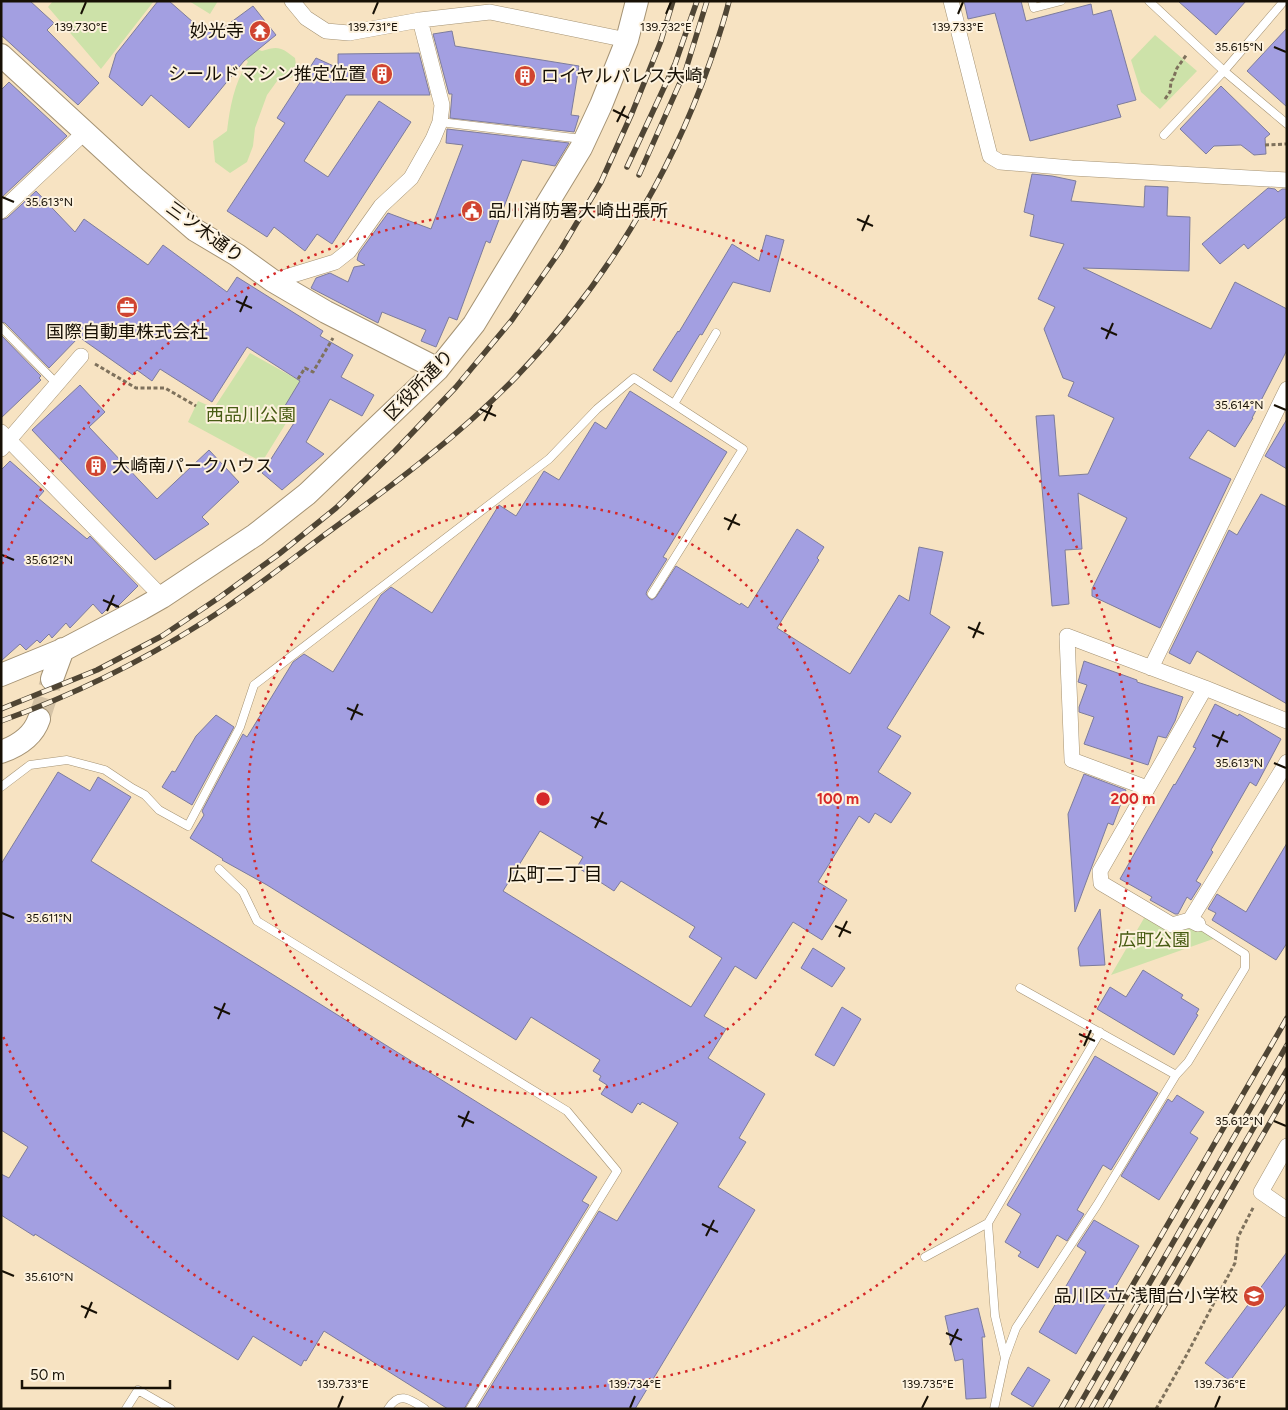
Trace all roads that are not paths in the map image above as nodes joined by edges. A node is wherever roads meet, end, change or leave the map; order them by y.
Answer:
1 (292, 1) edge
2 (637, 1) edge
3 (951, 1) edge
4 (1032, 1) edge
5 (1061, 1) edge
6 (1149, 1) edge
7 (1284, 1) edge
8 (420, 20) junction
9 (627, 40) junction
10 (1, 55) edge
11 (1224, 71) junction
12 (440, 122) junction
13 (1287, 124) edge
14 (85, 132) junction
15 (1164, 134) dead end
16 (585, 139) junction
17 (1287, 180) edge
18 (1, 211) edge
19 (273, 281) junction
20 (1, 327) edge
21 (716, 333) dead end
22 (81, 356) road end
23 (438, 369) junction
24 (57, 384) junction
25 (1287, 389) edge
26 (674, 404) junction
27 (4, 440) edge
28 (652, 594) dead end
29 (162, 597) junction
30 (63, 649) junction
31 (1151, 668) junction
32 (1, 675) edge
33 (52, 679) tunnel mouth
34 (1205, 688) junction
35 (39, 720) tunnel mouth
36 (1287, 721) edge
37 (1, 752) edge
38 (1287, 762) edge
39 (1, 787) edge
40 (1147, 788) junction
41 (219, 869) dead end
42 (1194, 922) junction
43 (1020, 988) dead end
44 (1100, 1032) junction
45 (1176, 1075) junction
46 (1287, 1146) edge
47 (1287, 1210) edge
48 (988, 1224) junction
49 (925, 1257) dead end
50 (1005, 1358) junction
51 (126, 1409) edge
52 (171, 1409) edge
53 (388, 1409) edge
54 (425, 1409) edge
55 (470, 1409) edge
56 (994, 1409) edge

1 - 8 street
2 - 9 street, 区役所通り
3 - 17 street
4 - 5 lane
6 - 11 lane
7 - 11 lane
8 - 9 street
8 - 12 street
9 - 16 street, 区役所通り
10 - 14 street, 三ツ木通り
11 - 13 lane
11 - 15 lane
12 - 16 lane
12 - 19 street
14 - 18 street
14 - 19 street, 三ツ木通り
16 - 23 street, 区役所通り
19 - 23 street, 三ツ木通り
20 - 24 lane
21 - 26 lane
22 - 24 street
23 - 29 street, 区役所通り
24 - 27 street
25 - 31 street
26 - 28 lane
26 - 39 lane
27 - 29 street
29 - 30 street, 区役所通り
30 - 32 street, 区役所通り
30 - 33 street
31 - 34 street
31 - 40 street
34 - 36 street
34 - 40 street
35 - 37 street
38 - 42 street
40 - 42 street
41 - 55 lane
42 - 45 lane
43 - 44 lane
44 - 45 lane
44 - 48 lane
45 - 50 lane
46 - 47 street
48 - 49 lane
48 - 50 lane
50 - 56 lane
51 - 52 lane
53 - 54 lane

